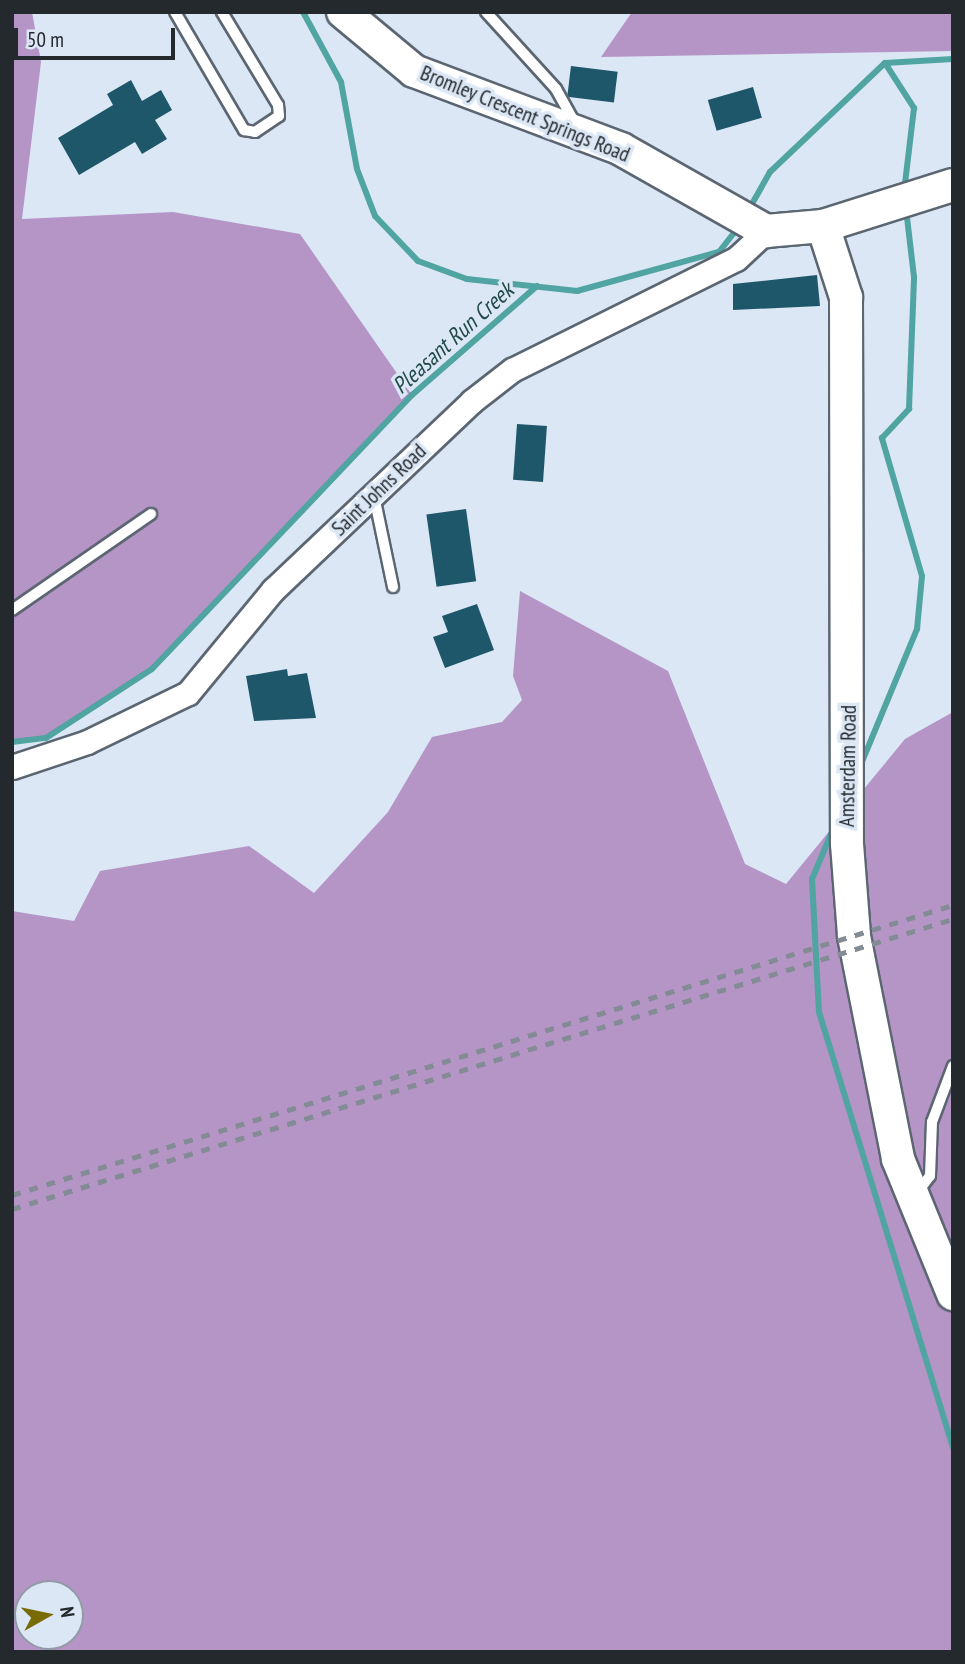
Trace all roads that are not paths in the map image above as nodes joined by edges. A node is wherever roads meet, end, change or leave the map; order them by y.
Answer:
1 (175, 12) edge
2 (222, 12) edge
3 (343, 12) edge
4 (486, 12) edge
5 (579, 131) junction
6 (953, 185) edge
7 (823, 226) junction
8 (760, 229) junction
9 (374, 496) junction
10 (151, 514) dead end
11 (393, 587) dead end
12 (12, 610) edge
13 (12, 767) edge
14 (953, 1066) edge
15 (911, 1196) junction
16 (953, 1294) edge

1 - 2 lane
3 - 5 street, Bromley Crescent Springs Road
4 - 5 lane
5 - 8 street, Bromley Crescent Springs Road
6 - 7 street
7 - 8 street
7 - 15 street, Amsterdam Road
8 - 9 street, Saint Johns Road
9 - 11 lane
9 - 13 street, Saint Johns Road
10 - 12 lane
14 - 15 lane
15 - 16 street, Amsterdam Road

